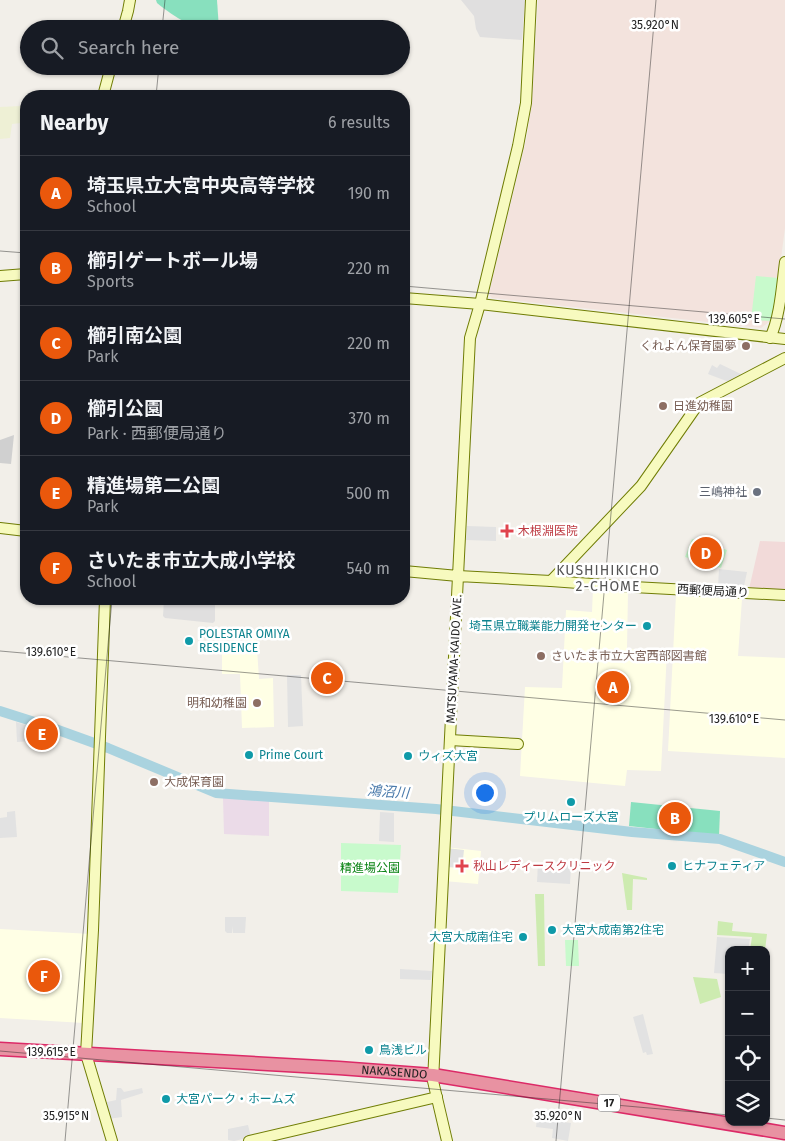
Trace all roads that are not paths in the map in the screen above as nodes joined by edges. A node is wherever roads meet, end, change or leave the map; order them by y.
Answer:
1 (130, 0) edge
2 (531, 0) edge
3 (126, 20) edge
4 (109, 75) edge
5 (105, 90) edge
6 (785, 262) edge
7 (20, 274) edge
8 (0, 276) edge
9 (410, 298) edge
10 (480, 304) junction
11 (770, 338) junction
12 (785, 340) edge
13 (785, 358) edge
14 (0, 528) edge
15 (20, 530) edge
16 (410, 572) edge
17 (458, 576) junction
18 (551, 582) junction
19 (785, 595) edge
20 (105, 605) edge
21 (450, 740) junction
22 (518, 744) dead end
23 (0, 1050) edge
24 (86, 1054) junction
25 (433, 1075) junction
26 (437, 1096) junction
27 (785, 1133) edge
28 (112, 1141) edge
29 (249, 1141) edge
30 (447, 1141) edge

1 - 3 street
2 - 10 street
4 - 5 street
6 - 11 street
7 - 8 street
9 - 10 street
10 - 11 street
10 - 17 street
11 - 12 street
13 - 18 street
14 - 15 street
16 - 17 street
17 - 18 street, MATSUYAMA-KAIDO AVE.
17 - 21 street, MATSUYAMA-KAIDO AVE.
18 - 19 street, 西郵便局通り
20 - 24 street
21 - 22 street
21 - 25 street, MATSUYAMA-KAIDO AVE.
23 - 24 highway, NAKASENDO / 17
24 - 25 highway, NAKASENDO / 17
24 - 28 street
25 - 26 street, MATSUYAMA-KAIDO AVE.
25 - 27 highway, NAKASENDO / 17
26 - 29 street
26 - 30 street, MATSUYAMA-KAIDO AVE.

